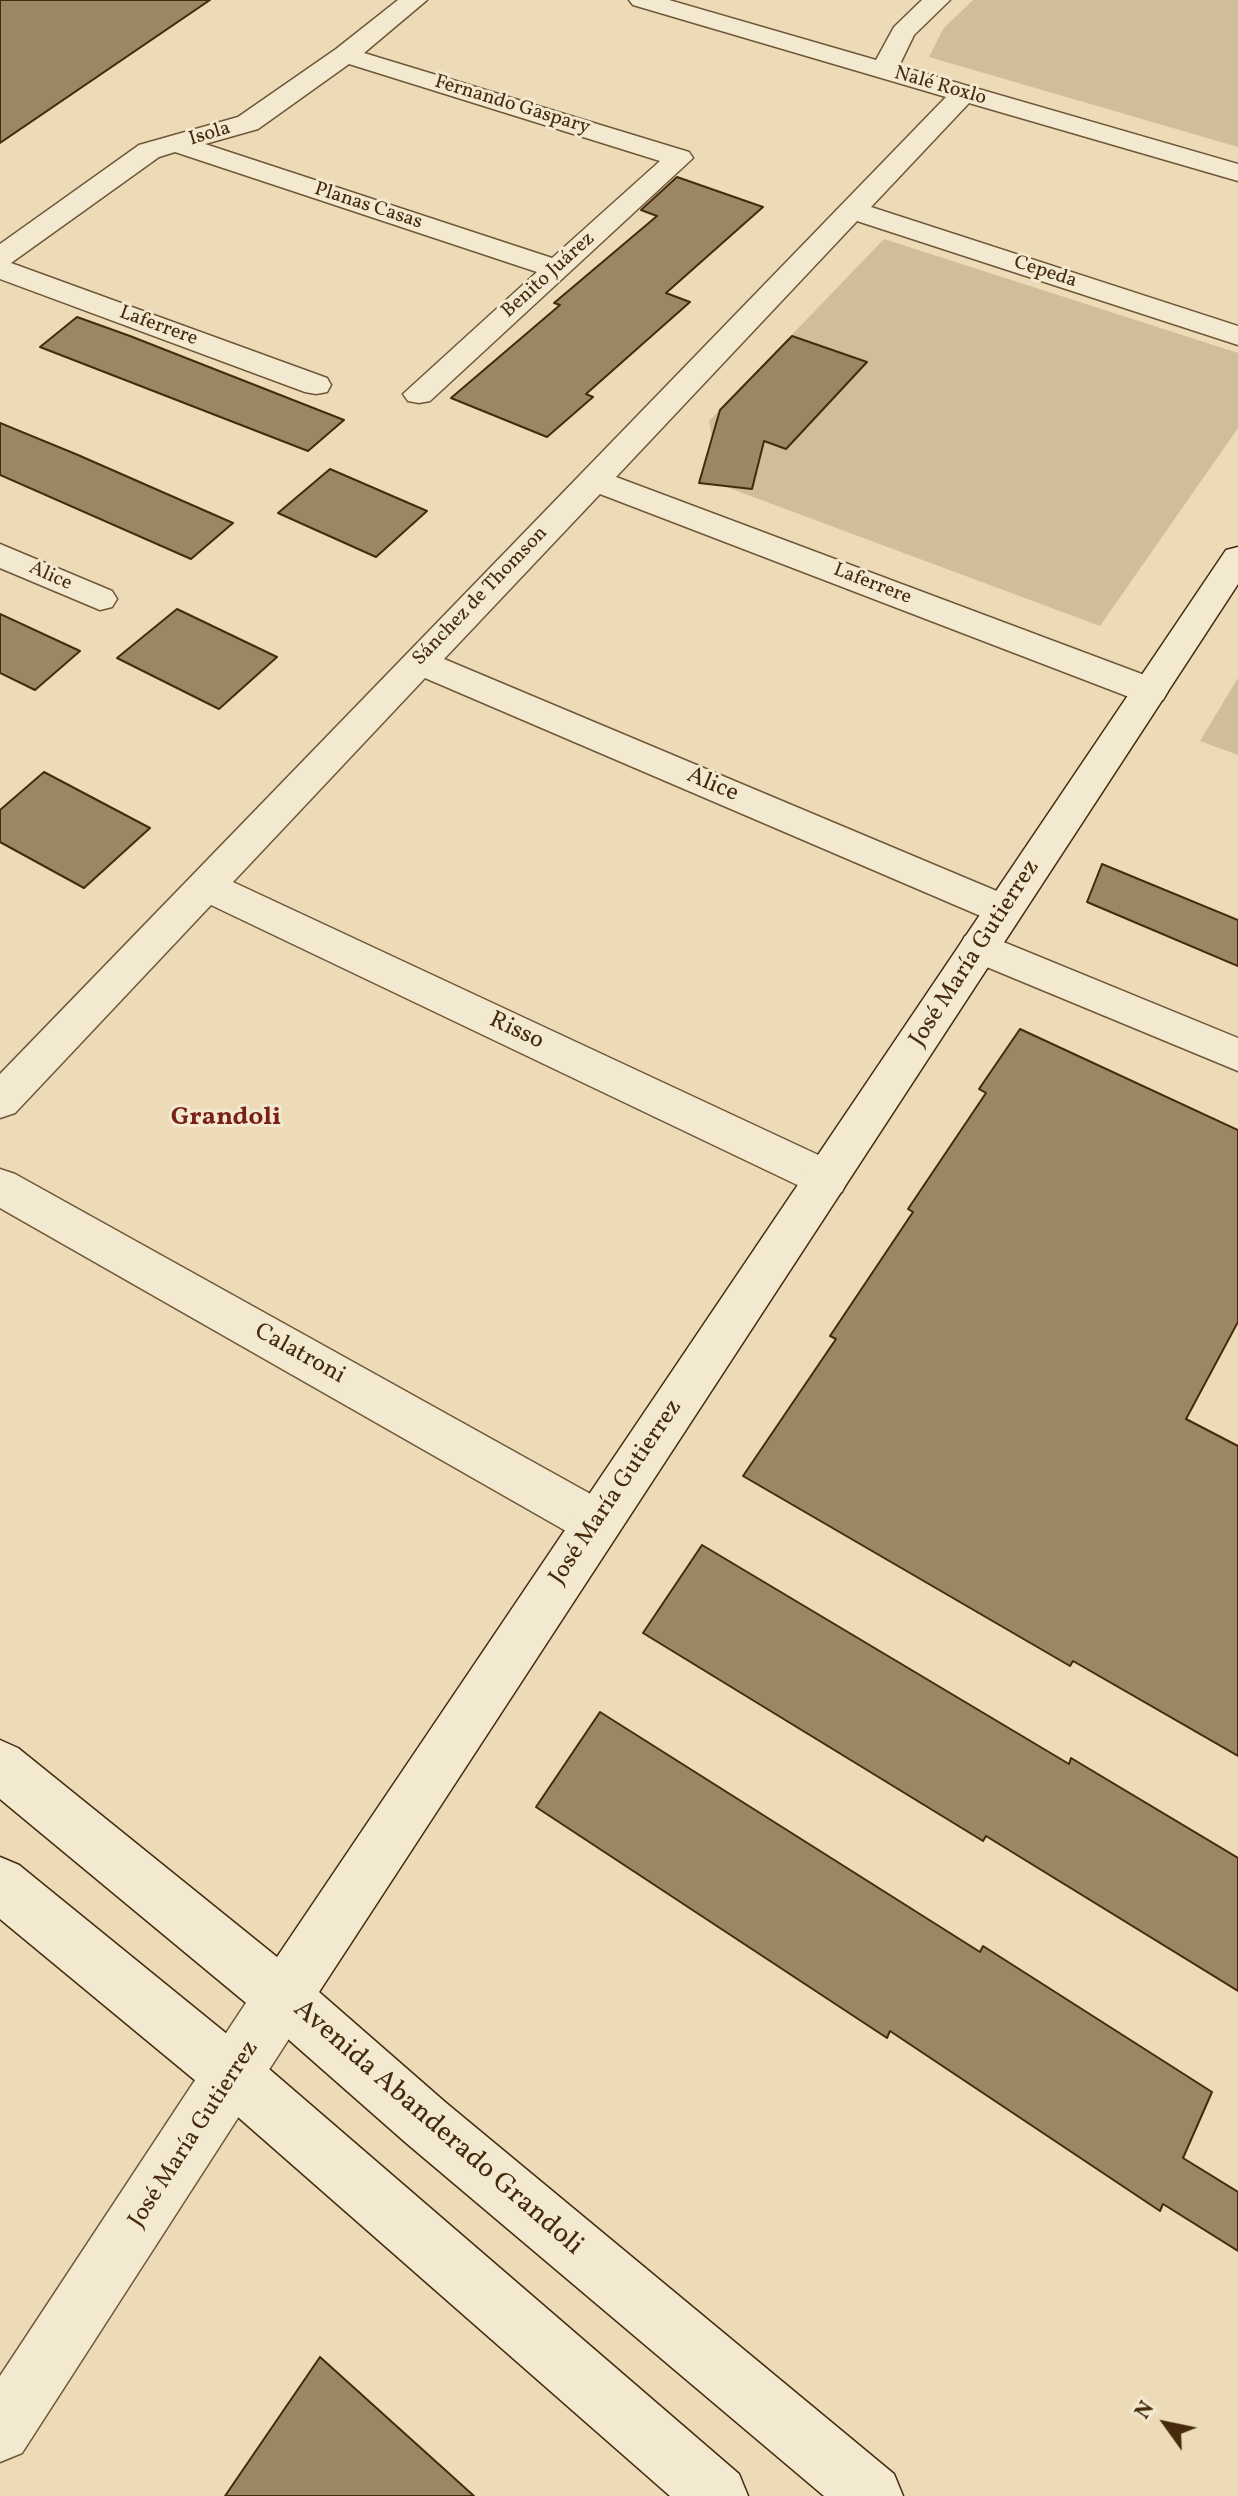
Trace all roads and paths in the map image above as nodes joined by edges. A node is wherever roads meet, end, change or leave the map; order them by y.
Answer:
1 (414, 0) edge
2 (642, 0) edge
3 (937, 0) edge
4 (345, 55) junction
5 (884, 71) junction
6 (963, 94) junction
7 (178, 144) junction
8 (679, 158) joint
9 (1238, 173) edge
10 (851, 210) junction
11 (0, 257) edge
12 (0, 269) edge
13 (558, 269) junction
14 (1238, 336) edge
15 (316, 385) dead end
16 (419, 394) dead end
17 (594, 480) junction
18 (0, 555) edge
19 (1238, 558) edge
20 (100, 599) dead end
21 (419, 662) junction
22 (1150, 691) junction
23 (205, 886) junction
24 (1004, 910) junction
25 (979, 947) junction
26 (1238, 1055) edge
27 (0, 1101) edge
28 (827, 1179) junction
29 (0, 1187) edge
30 (597, 1523) junction
31 (0, 1766) edge
32 (0, 1884) edge
33 (283, 1997) junction
34 (234, 2076) junction
35 (0, 2431) edge
36 (717, 2496) edge
37 (872, 2496) edge

1 - 4 street, Isola
2 - 5 street, Nalé Roxlo
3 - 5 street
4 - 7 street, Isola
4 - 8 street, Fernando Gaspary
5 - 6 street, Nalé Roxlo
6 - 9 street, Nalé Roxlo
6 - 10 street, Sánchez de Thomson
7 - 11 street, Isola
7 - 13 street, Planas Casas
8 - 13 street, Benito Juárez
10 - 14 street, Cepeda
10 - 17 street, Sánchez de Thomson
12 - 15 street, Laferrere
13 - 16 street, Benito Juárez
17 - 21 street, Sánchez de Thomson
17 - 22 street, Laferrere
18 - 20 street, Alice
19 - 22 street, José María Gutierrez
21 - 23 street, Sánchez de Thomson
21 - 24 street, Alice
22 - 24 street, José María Gutierrez
23 - 27 street, Sánchez de Thomson
23 - 28 street, Risso
24 - 25 street, José María Gutierrez
25 - 26 street
25 - 28 street, José María Gutierrez
28 - 30 street, José María Gutierrez
29 - 30 street, Calatroni
30 - 33 street, José María Gutierrez
31 - 33 street, Avenida Abanderado Grandoli
32 - 34 street
33 - 34 street, José María Gutierrez
33 - 37 street, Avenida Abanderado Grandoli
34 - 35 street, José María Gutierrez
34 - 36 street

